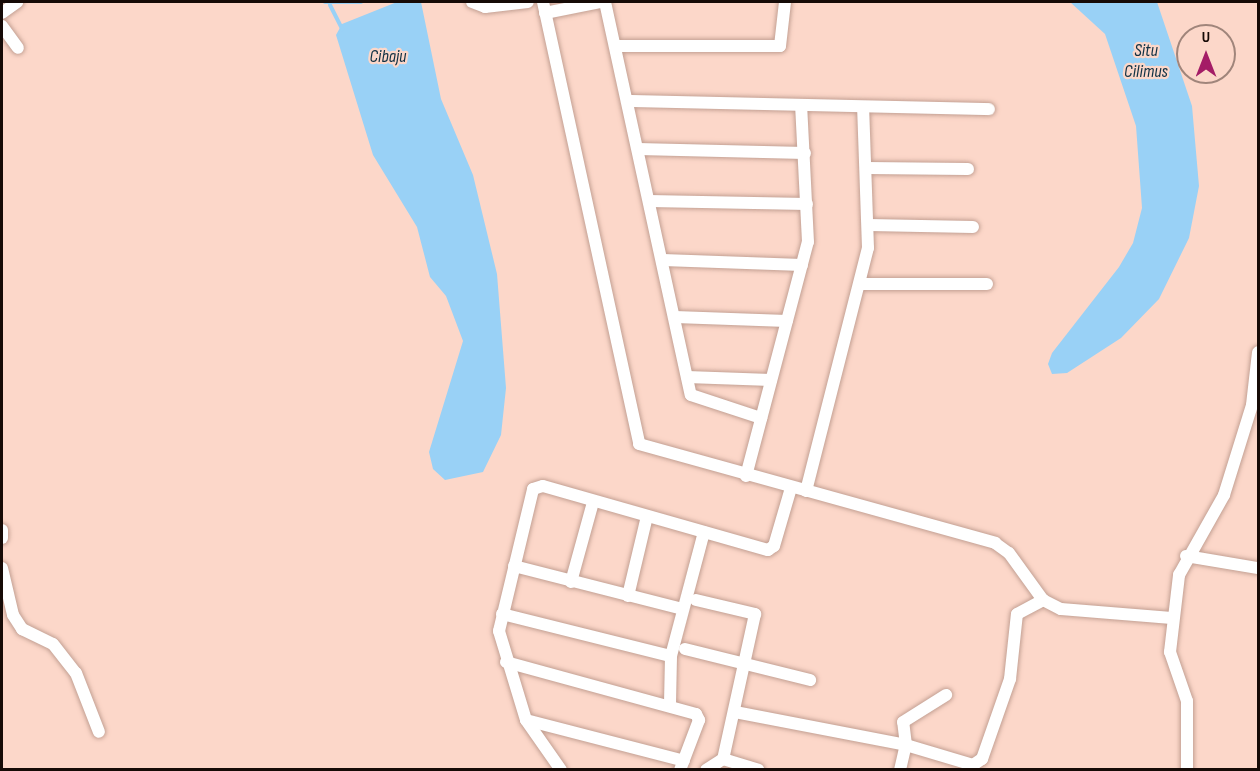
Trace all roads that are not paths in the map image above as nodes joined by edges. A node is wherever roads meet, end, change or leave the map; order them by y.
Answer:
1 (17, 2) edge
2 (472, 2) edge
3 (528, 2) edge
4 (603, 2) edge
5 (784, 2) edge
6 (544, 7) edge
7 (2, 13) edge
8 (2, 26) edge
9 (615, 46) junction
10 (18, 48) dead end
11 (627, 101) junction
12 (801, 105) junction
13 (863, 108) junction
14 (989, 109) dead end
15 (638, 149) junction
16 (805, 153) junction
17 (866, 168) junction
18 (968, 169) dead end
19 (649, 201) junction
20 (807, 204) junction
21 (868, 225) junction
22 (973, 227) dead end
23 (663, 260) junction
24 (802, 265) junction
25 (860, 284) junction
26 (987, 284) dead end
27 (675, 317) junction
28 (787, 321) junction
29 (1258, 352) edge
30 (687, 376) junction
31 (771, 380) junction
32 (761, 418) junction
33 (746, 476) junction
34 (791, 488) junction
35 (806, 491) junction
36 (594, 502) junction
37 (647, 516) junction
38 (2, 530) edge
39 (704, 532) junction
40 (2, 538) edge
41 (1186, 556) junction
42 (514, 566) junction
43 (2, 568) edge
44 (1258, 568) edge
45 (572, 582) junction
46 (628, 596) junction
47 (696, 600) dead end
48 (1043, 600) junction
49 (683, 609) junction
50 (502, 614) junction
51 (1173, 618) junction
52 (686, 649) dead end
53 (671, 656) junction
54 (506, 662) junction
55 (745, 663) junction
56 (810, 680) dead end
57 (946, 695) dead end
58 (670, 704) junction
59 (735, 712) junction
60 (526, 720) junction
61 (99, 732) dead end
62 (906, 745) junction
63 (723, 759) junction
64 (682, 765) edge
65 (754, 769) edge
66 (561, 770) edge
67 (706, 770) edge
68 (900, 770) edge
69 (1187, 770) edge

1 - 7 street
2 - 3 street
4 - 6 street
4 - 9 street
5 - 9 street
6 - 33 street
8 - 10 street
9 - 11 street
11 - 12 street
11 - 15 street
12 - 13 street
12 - 16 street
13 - 14 street
13 - 17 street
15 - 16 street
15 - 19 street
16 - 20 street
17 - 18 street
17 - 21 street
19 - 20 street
19 - 23 street
20 - 24 street
21 - 22 street
21 - 25 street
23 - 24 street
23 - 27 street
24 - 28 street
25 - 26 street
25 - 35 street
27 - 28 street
27 - 30 street
28 - 31 street
29 - 41 street
30 - 31 street
30 - 32 street
31 - 32 street
32 - 33 street
33 - 34 street
34 - 35 street
34 - 39 street
35 - 48 street
36 - 37 street
36 - 42 street
36 - 45 street
37 - 39 street
37 - 46 street
38 - 40 street
39 - 49 street
41 - 44 street
41 - 51 street
42 - 45 street
42 - 50 street
43 - 61 street
45 - 46 street
46 - 49 street
47 - 55 street
48 - 51 street
48 - 62 street
49 - 53 street
50 - 53 street
50 - 54 street
51 - 69 street
52 - 55 street
53 - 58 street
54 - 58 street
54 - 60 street
55 - 56 street
55 - 59 street
57 - 62 street
58 - 64 street
59 - 62 street
59 - 63 street
60 - 64 street
60 - 66 street
62 - 68 street
63 - 65 street
63 - 67 street

